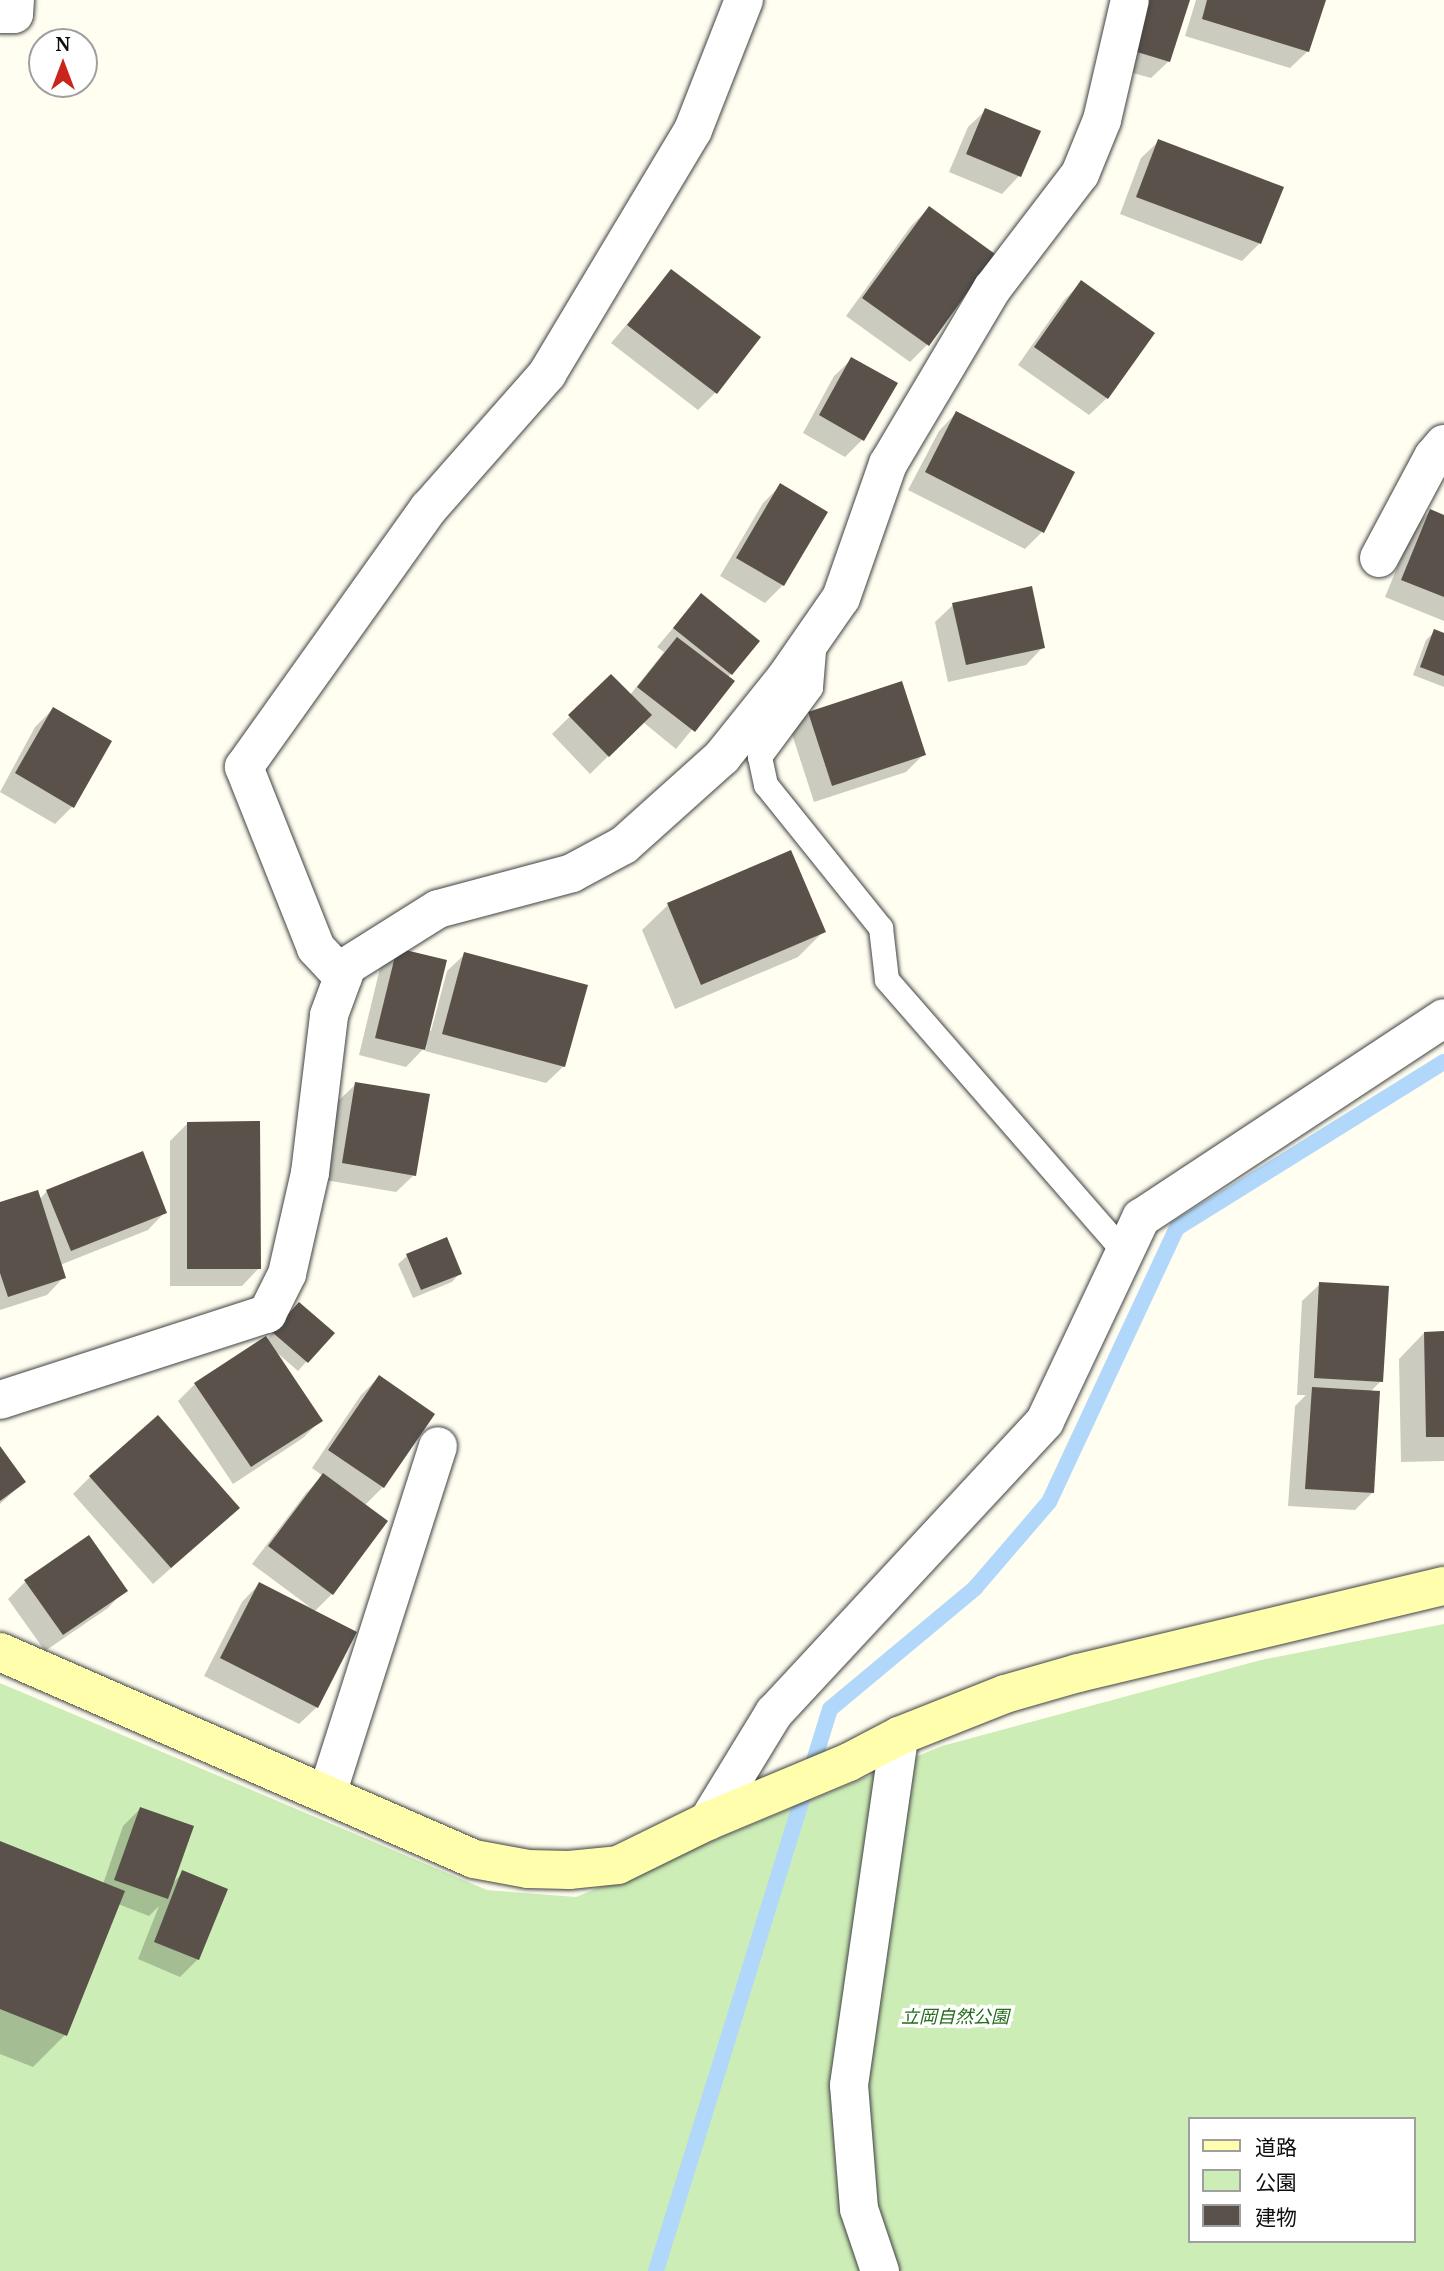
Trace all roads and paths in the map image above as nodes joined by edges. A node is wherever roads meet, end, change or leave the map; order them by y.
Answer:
1 (15, 0) edge
2 (744, 0) edge
3 (1130, 0) edge
4 (0, 14) edge
5 (1444, 444) edge
6 (1379, 558) dead end
7 (815, 635) junction
8 (342, 977) junction
9 (1444, 1018) edge
10 (1125, 1253) junction
11 (0, 1400) edge
12 (438, 1446) dead end
13 (1444, 1586) edge
14 (0, 1652) edge
15 (899, 1736) junction
16 (327, 1794) junction
17 (708, 1821) junction
18 (880, 2271) edge

1 - 4 street
2 - 8 street
3 - 7 street
5 - 6 street
7 - 8 street
7 - 10 lane
8 - 11 street
9 - 10 street
10 - 17 street
12 - 16 street
13 - 15 street
14 - 16 street
15 - 17 street
15 - 18 street
16 - 17 street

